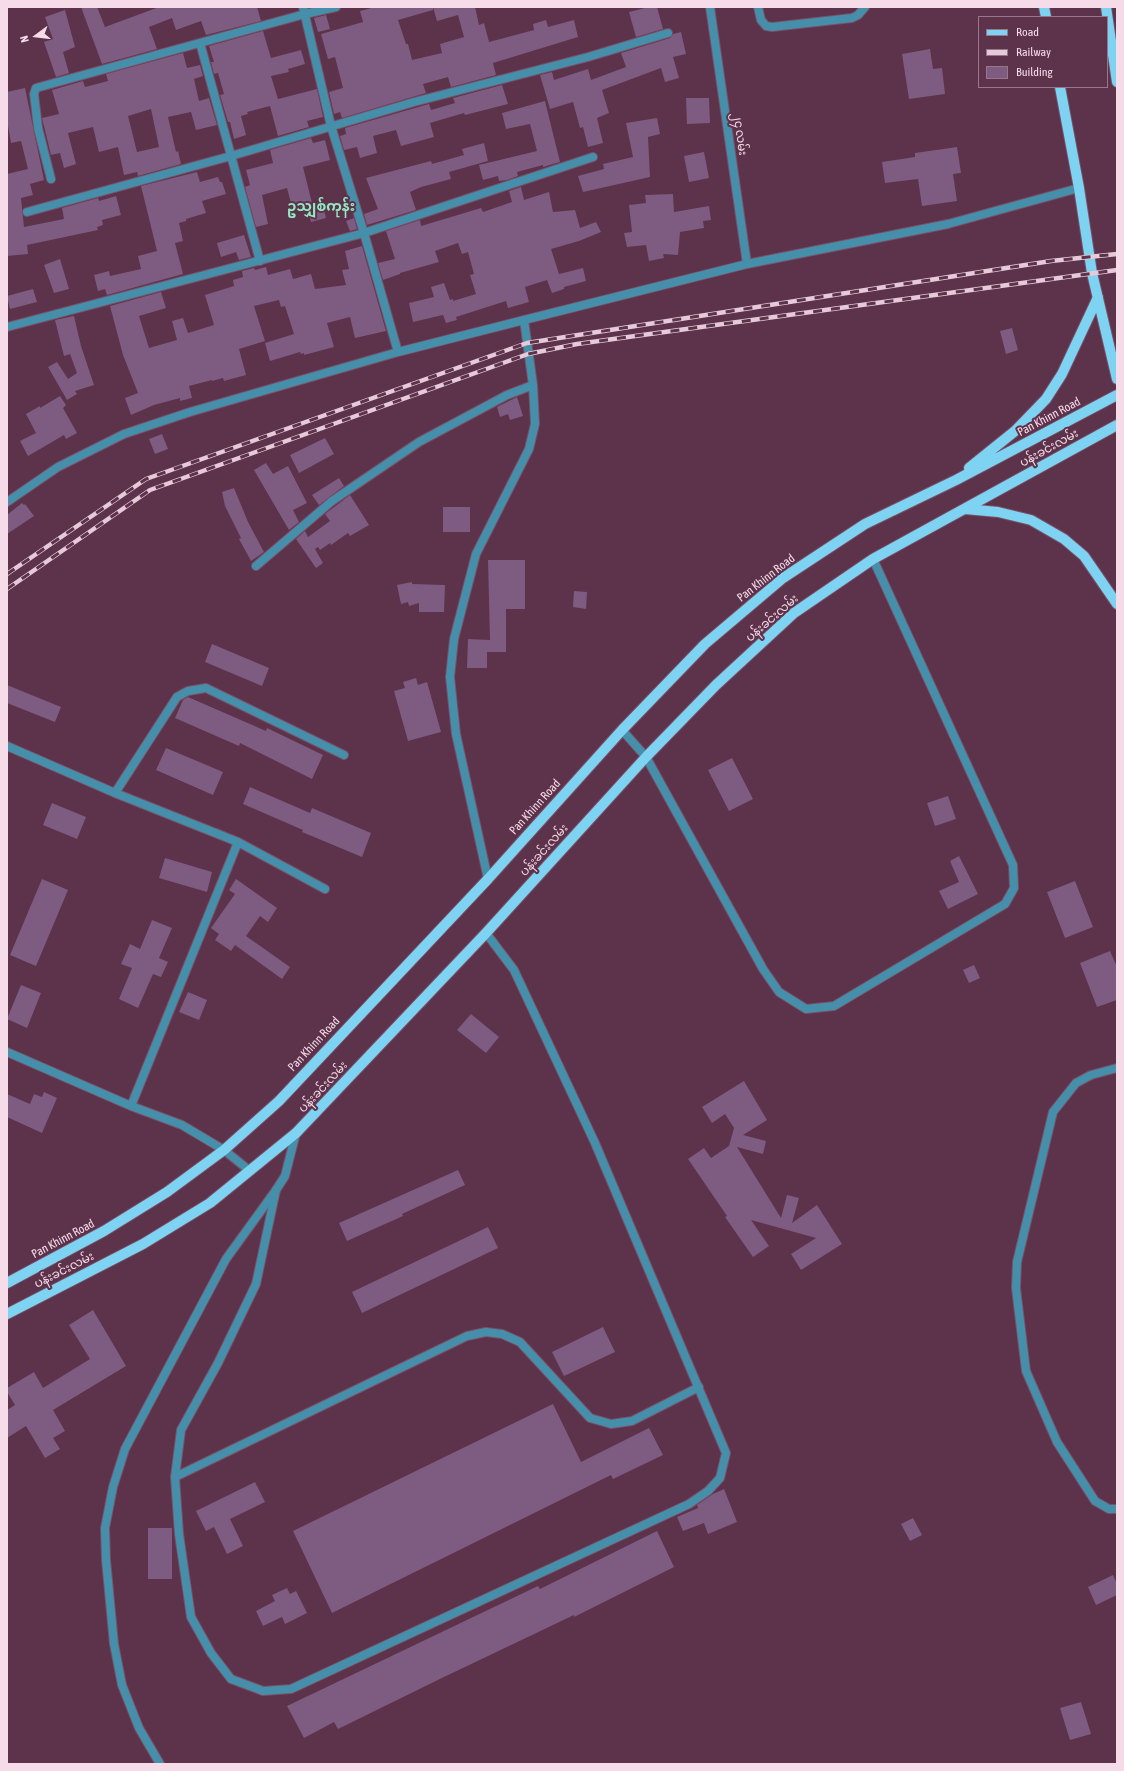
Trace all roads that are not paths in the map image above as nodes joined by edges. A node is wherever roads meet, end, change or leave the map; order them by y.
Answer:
1 (336, 7) edge
2 (710, 7) edge
3 (758, 7) edge
4 (865, 7) edge
5 (1106, 7) edge
6 (304, 10) edge
7 (1113, 30) edge
8 (668, 33) dead end
9 (200, 43) junction
10 (1117, 82) edge
11 (1060, 88) edge
12 (331, 126) junction
13 (231, 156) junction
14 (593, 157) dead end
15 (52, 179) dead end
16 (1079, 188) junction
17 (27, 212) dead end
18 (364, 233) junction
19 (260, 260) junction
20 (747, 264) junction
21 (1098, 297) junction
22 (524, 320) junction
23 (7, 327) edge
24 (398, 352) junction
25 (1117, 379) edge
26 (533, 385) junction
27 (1117, 396) edge
28 (1117, 425) edge
29 (956, 480) junction
30 (7, 502) edge
31 (965, 509) junction
32 (873, 559) junction
33 (256, 566) dead end
34 (1117, 604) edge
35 (622, 730) junction
36 (7, 746) edge
37 (344, 755) dead end
38 (646, 757) junction
39 (115, 793) junction
40 (238, 842) junction
41 (488, 879) junction
42 (325, 889) dead end
43 (486, 932) junction
44 (7, 1052) edge
45 (1117, 1068) edge
46 (130, 1106) junction
47 (296, 1133) junction
48 (224, 1150) junction
49 (250, 1171) junction
50 (276, 1190) junction
51 (7, 1283) edge
52 (7, 1314) edge
53 (699, 1387) junction
54 (175, 1477) junction
55 (1117, 1510) edge
56 (160, 1764) edge

1 - 6 street
2 - 20 street, ၂၄ လမ်း
3 - 4 street
5 - 7 main road
6 - 9 street
6 - 12 street
7 - 10 main road
8 - 12 street
9 - 13 street
9 - 15 street
11 - 16 main road
12 - 13 street
12 - 18 street
13 - 17 street
13 - 19 street
14 - 18 street
16 - 20 street
16 - 21 main road
18 - 19 street
18 - 24 street
19 - 23 street
20 - 22 street
21 - 25 main road
21 - 29 main road
22 - 24 street
22 - 26 street
24 - 30 street
26 - 33 street
26 - 41 street
27 - 29 main road, Pan Khinn Road
28 - 31 main road, ပန်းခင်းလမ်း
29 - 35 main road, Pan Khinn Road
31 - 32 main road, ပန်းခင်းလမ်း
31 - 34 main road
32 - 38 main road, ပန်းခင်းလမ်း
32 - 38 street
35 - 38 street
35 - 41 main road, Pan Khinn Road
36 - 39 street
37 - 39 street
38 - 43 main road, ပန်းခင်းလမ်း
39 - 40 street
40 - 42 street
40 - 46 street
41 - 48 main road, Pan Khinn Road
43 - 47 main road, ပန်းခင်းလမ်း
43 - 53 street
44 - 46 street
45 - 55 street
46 - 48 street
47 - 49 main road, ပန်းခင်းလမ်း
47 - 50 street
48 - 49 street
48 - 51 main road, Pan Khinn Road
49 - 52 main road, ပန်းခင်းလမ်း
50 - 54 street
50 - 56 street
53 - 54 street
53 - 54 street

